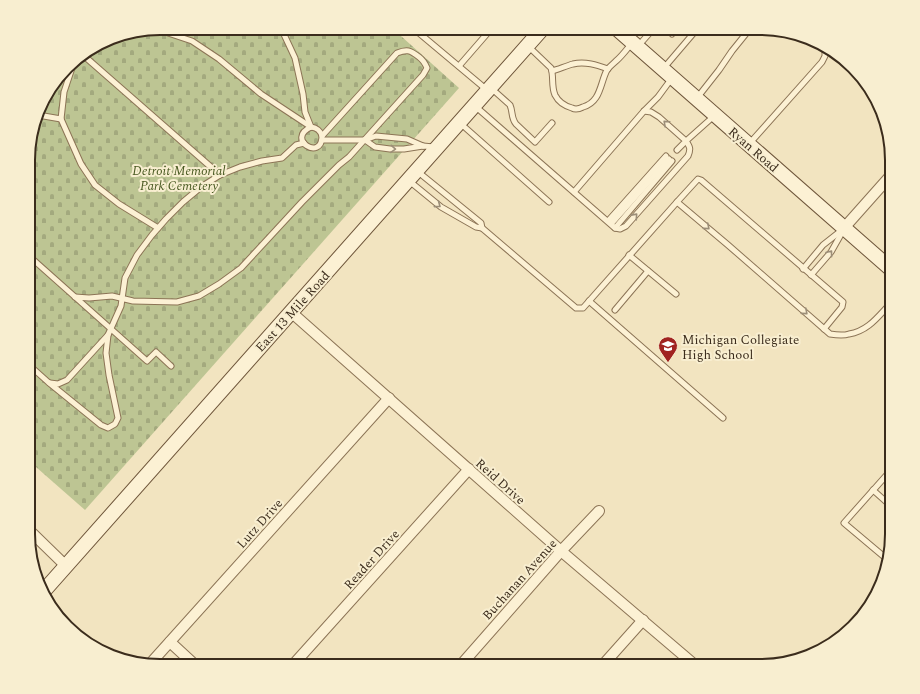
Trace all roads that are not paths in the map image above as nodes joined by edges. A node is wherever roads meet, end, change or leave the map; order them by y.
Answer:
1 (174, 35) edge
2 (284, 35) edge
3 (421, 35) edge
4 (486, 35) edge
5 (537, 35) edge
6 (624, 35) edge
7 (646, 35) edge
8 (693, 35) edge
9 (745, 35) edge
10 (635, 45) junction
11 (528, 46) junction
12 (825, 53) edge
13 (87, 59) edge
14 (459, 66) junction
15 (608, 69) junction
16 (552, 71) junction
17 (70, 74) edge
18 (668, 74) junction
19 (489, 89) junction
20 (696, 99) junction
21 (474, 105) junction
22 (644, 111) junction
23 (715, 115) junction
24 (43, 116) edge
25 (60, 119) junction
26 (460, 122) junction
27 (552, 123) dead end
28 (311, 127) junction
29 (322, 138) junction
30 (365, 140) junction
31 (686, 141) junction
32 (304, 143) junction
33 (748, 144) junction
34 (423, 146) junction
35 (438, 147) junction
36 (677, 150) dead end
37 (220, 175) junction
38 (412, 175) junction
39 (885, 182) edge
40 (574, 192) junction
41 (549, 202) dead end
42 (677, 202) junction
43 (612, 224) junction
44 (158, 228) junction
45 (482, 228) junction
46 (844, 228) junction
47 (629, 255) junction
48 (35, 261) edge
49 (885, 264) edge
50 (803, 269) junction
51 (648, 271) junction
52 (811, 275) junction
53 (676, 294) dead end
54 (75, 297) junction
55 (122, 298) junction
56 (589, 301) junction
57 (885, 309) edge
58 (615, 310) dead end
59 (291, 312) junction
60 (111, 329) junction
61 (824, 329) junction
62 (108, 335) junction
63 (171, 366) dead end
64 (35, 370) edge
65 (48, 382) junction
66 (389, 398) junction
67 (723, 418) dead end
68 (469, 469) junction
69 (885, 477) edge
70 (873, 490) junction
71 (885, 501) edge
72 (598, 511) dead end
73 (35, 536) edge
74 (561, 551) junction
75 (883, 556) edge
76 (66, 566) junction
77 (47, 587) edge
78 (644, 620) junction
79 (170, 642) junction
80 (154, 659) edge
81 (188, 659) edge
82 (298, 659) edge
83 (466, 659) edge
84 (608, 659) edge
85 (688, 659) edge

1 - 28 lane
2 - 28 lane
3 - 14 lane
4 - 14 lane
5 - 11 main road, East 13 Mile Road
6 - 10 main road, Ryan Road
7 - 10 lane
8 - 18 lane
9 - 20 lane
10 - 15 lane
10 - 18 main road, Ryan Road
11 - 16 lane
11 - 19 main road, East 13 Mile Road
12 - 33 lane
13 - 37 lane
14 - 19 lane
15 - 16 lane
15 - 16 lane
17 - 25 lane
18 - 20 main road, Ryan Road
18 - 22 lane
19 - 21 main road, East 13 Mile Road
19 - 27 lane
20 - 23 main road, Ryan Road
21 - 26 main road, East 13 Mile Road
21 - 40 lane
31 -> 22 lane
22 - 40 lane
23 - 31 lane
23 - 33 main road, Ryan Road
24 - 25 lane
25 - 44 lane
26 - 35 main road, East 13 Mile Road
26 - 41 lane
28 - 29 lane
28 - 32 lane
29 - 30 lane
29 - 30 lane
29 - 32 lane
30 - 34 lane
30 -> 34 lane
30 - 55 lane
31 - 36 lane
43 -> 31 lane
32 - 37 lane
33 - 46 main road, Ryan Road
34 - 35 lane
35 - 38 main road, East 13 Mile Road
37 - 44 lane
38 - 45 lane
38 -> 45 lane
38 - 59 main road, East 13 Mile Road
39 - 46 street
40 - 43 lane
42 - 47 lane
42 - 50 lane
42 -> 61 lane
43 - 43 lane
44 - 55 lane
45 - 56 lane
46 - 49 main road, Ryan Road
46 - 50 lane
52 -> 46 lane
47 - 51 lane
47 - 56 lane
48 - 54 lane
50 - 52 lane
51 - 53 lane
51 - 58 lane
52 - 61 lane
54 - 55 lane
54 - 60 lane
55 - 60 lane
56 - 67 lane
57 - 61 lane
59 - 66 street, Reid Drive
59 - 76 main road, East 13 Mile Road
60 - 62 lane
60 - 63 lane
62 - 65 lane
62 - 65 lane
64 - 65 lane
66 - 68 street, Reid Drive
66 - 79 street, Lutz Drive
68 - 74 street, Reid Drive
68 - 82 street, Reader Drive
69 - 70 lane
70 - 71 lane
70 - 75 lane
72 - 74 street, Buchanan Avenue
73 - 76 street
74 - 78 street, Reid Drive
74 - 83 street, Buchanan Avenue
76 - 77 main road, East 13 Mile Road
78 - 84 street
78 - 85 street, Reid Drive
79 - 80 street, Lutz Drive
79 - 81 street

